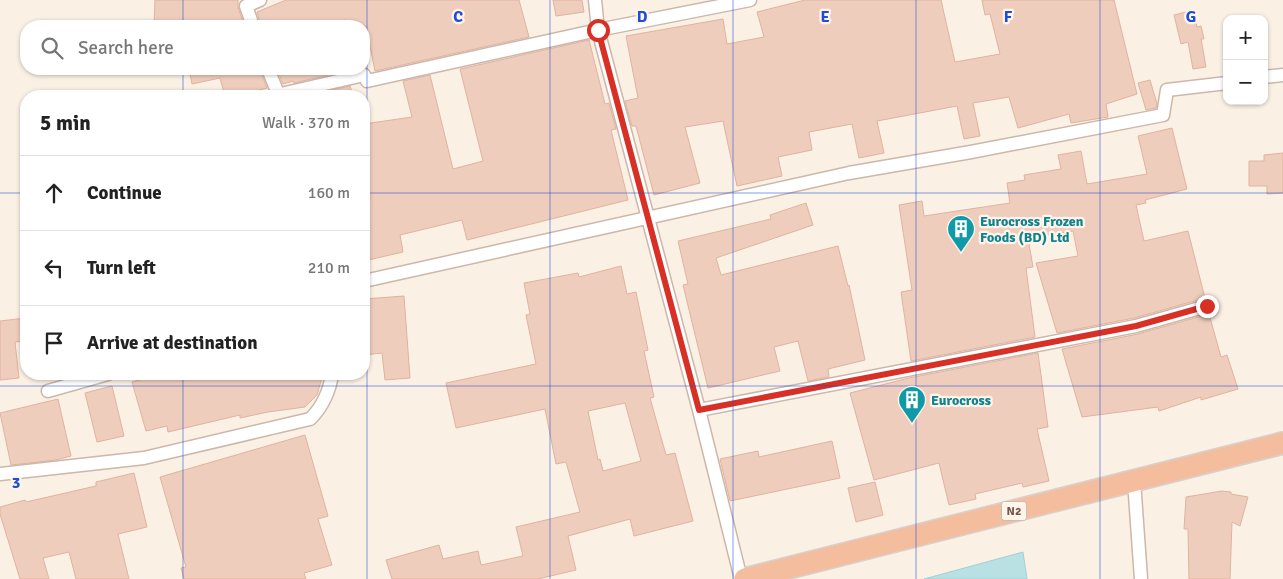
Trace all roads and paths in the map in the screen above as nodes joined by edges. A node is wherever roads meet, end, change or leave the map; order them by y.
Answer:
1 (260, 0) edge
2 (595, 0) edge
3 (750, 0) edge
4 (251, 20) edge
5 (598, 30) junction
6 (270, 75) edge
7 (364, 75) edge
8 (364, 75) edge
9 (1283, 75) edge
10 (1268, 77) edge
11 (1223, 83) edge
12 (274, 90) edge
13 (301, 90) edge
14 (648, 218) junction
15 (370, 280) edge
16 (1207, 306) dead end
17 (87, 380) edge
18 (331, 380) edge
19 (48, 391) dead end
20 (699, 410) junction
21 (1283, 443) edge
22 (0, 474) edge
23 (1134, 481) junction
24 (743, 579) edge
25 (1141, 579) edge

1 - 4 street
2 - 5 street
3 - 5 street
5 - 7 street
5 - 14 street
6 - 12 street
8 - 13 street
9 - 10 street
11 - 14 street
14 - 15 street
14 - 20 street
16 - 20 street
17 - 19 street
18 - 22 street
20 - 24 street
21 - 23 highway, N2
23 - 24 highway, N2
23 - 25 street

